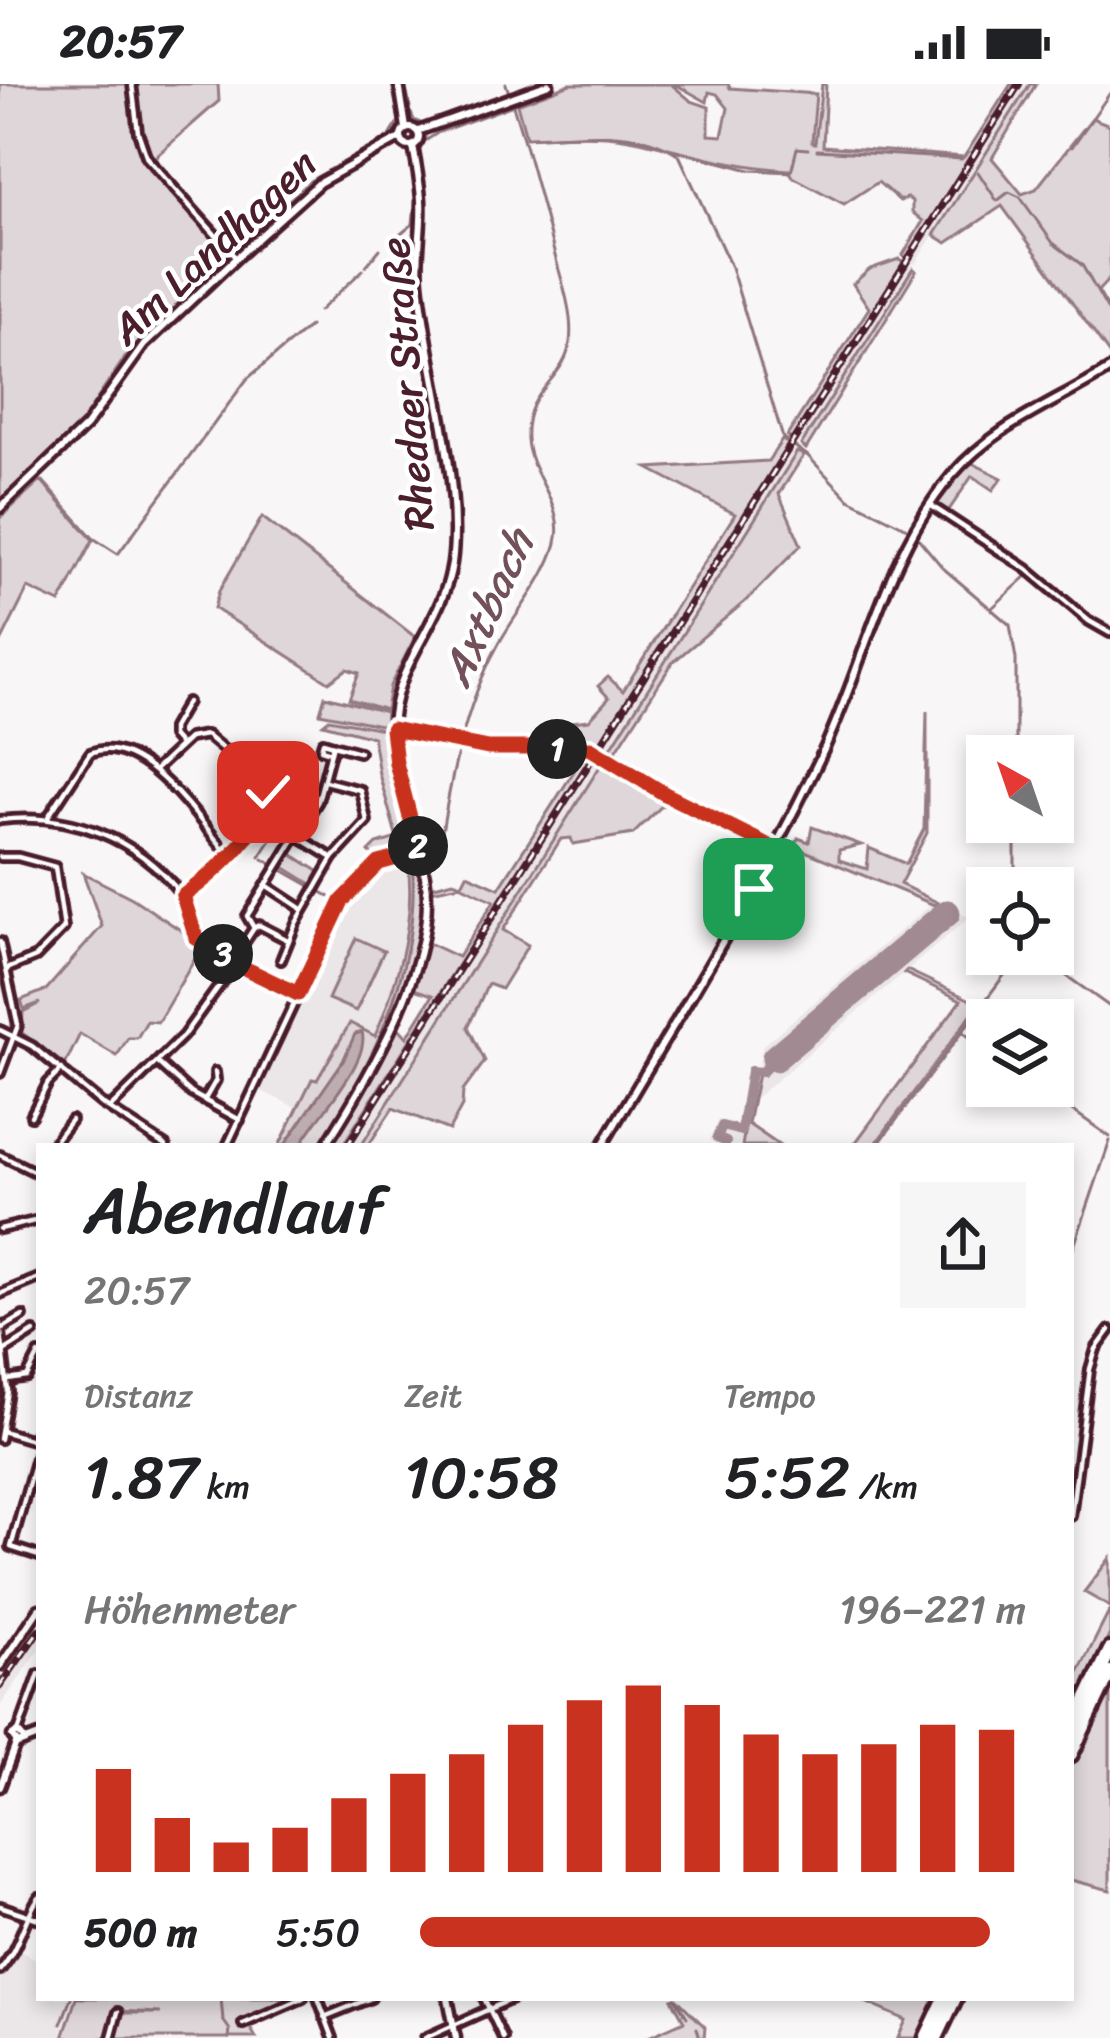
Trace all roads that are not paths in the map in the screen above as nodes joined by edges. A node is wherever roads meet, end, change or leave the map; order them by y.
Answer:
1 (132, 84) edge
2 (399, 84) edge
3 (549, 84) edge
4 (413, 130) junction
5 (406, 143) junction
6 (236, 257) junction
7 (1110, 369) edge
8 (930, 505) junction
9 (0, 508) edge
10 (1110, 633) edge
11 (187, 702) dead end
12 (392, 729) junction
13 (181, 746) junction
14 (254, 751) dead end
15 (358, 752) dead end
16 (241, 768) junction
17 (155, 770) junction
18 (286, 770) dead end
19 (325, 781) junction
20 (262, 797) junction
21 (48, 817) junction
22 (0, 820) edge
23 (297, 836) junction
24 (775, 849) junction
25 (230, 856) junction
26 (420, 856) junction
27 (0, 857) edge
28 (333, 858) junction
29 (266, 885) junction
30 (183, 896) junction
31 (303, 909) junction
32 (254, 928) junction
33 (287, 940) junction
34 (0, 942) edge
35 (280, 960) dead end
36 (236, 963) junction
37 (7, 969) junction
38 (298, 994) junction
39 (0, 1030) edge
40 (16, 1038) junction
41 (157, 1062) junction
42 (62, 1069) junction
43 (214, 1072) dead end
44 (0, 1073) edge
45 (204, 1101) junction
46 (110, 1109) junction
47 (31, 1116) dead end
48 (71, 1120) dead end
49 (240, 1120) junction
50 (53, 1143) edge
51 (161, 1143) edge
52 (228, 1143) edge
53 (327, 1143) edge
54 (604, 1143) edge
55 (0, 1155) edge
56 (36, 1172) edge
57 (36, 1221) edge
58 (0, 1229) edge
59 (36, 1279) edge
60 (0, 1294) edge
61 (23, 1316) dead end
62 (0, 1326) edge
63 (1110, 1330) edge
64 (34, 1332) dead end
65 (1, 1340) edge
66 (4, 1351) junction
67 (36, 1360) edge
68 (5, 1378) edge
69 (1, 1435) edge
70 (36, 1443) edge
71 (36, 1447) edge
72 (1074, 1493) edge
73 (36, 1555) edge
74 (36, 1613) edge
75 (1110, 1650) edge
76 (0, 1666) edge
77 (1110, 1672) edge
78 (36, 1682) edge
79 (1074, 1726) edge
80 (15, 1736) junction
81 (36, 1736) edge
82 (1074, 1748) edge
83 (0, 1787) edge
84 (36, 1901) edge
85 (0, 1906) edge
86 (28, 1912) junction
87 (36, 1917) edge
88 (0, 1970) edge
89 (297, 2001) edge
90 (319, 2001) edge
91 (363, 2001) edge
92 (449, 2001) edge
93 (485, 2001) edge
94 (508, 2001) edge
95 (944, 2001) edge
96 (955, 2001) edge
97 (488, 2010) junction
98 (118, 2012) dead end
99 (324, 2017) junction
100 (243, 2024) dead end
101 (453, 2025) junction
102 (111, 2038) edge
103 (333, 2038) edge
104 (425, 2038) edge
105 (455, 2038) edge
106 (503, 2038) edge
107 (926, 2038) edge
108 (937, 2038) edge

1 - 6 street
2 - 4 street
3 - 4 street
4 - 5 street
4 - 5 street
5 - 6 street, Am Landhagen
5 - 12 street, Rhedaer Straße
6 - 9 street, Am Landhagen
7 - 8 street
8 - 10 street
8 - 24 street
11 - 13 street
12 - 24 street
12 - 26 street, Rhedaer Straße
13 - 16 street
13 - 17 street
14 - 16 street
15 - 19 street
16 - 20 street
17 - 21 street
17 - 25 street
18 - 20 street
19 - 23 street
19 - 28 street
20 - 25 street
21 - 22 street
21 - 30 street
23 - 28 street
23 - 29 street
24 - 54 street
25 - 30 street
26 - 38 street
26 - 53 street, Rhedaer Straße
27 - 37 street
28 - 31 street
29 - 31 street
29 - 32 street
30 - 36 street
31 - 33 street
32 - 33 street
32 - 36 street
33 - 35 street
34 - 37 street
36 - 38 street
36 - 41 street
37 - 40 street
38 - 49 street
39 - 40 street
40 - 42 street
40 - 44 street
41 - 45 street
41 - 46 street
42 - 46 street
42 - 47 street
43 - 45 street
45 - 49 street
46 - 51 street
48 - 50 street
49 - 52 street
55 - 56 street
57 - 58 street
59 - 60 street
61 - 62 street
62 - 65 street
63 - 72 street
64 - 66 street
65 - 66 street
66 - 68 street
67 - 68 street
68 - 69 street
69 - 70 street
71 - 73 street
74 - 76 street
75 - 79 highway
77 - 82 highway
78 - 80 street
80 - 81 street
80 - 83 street
84 - 86 street
85 - 86 street
86 - 87 street
86 - 88 street
89 - 100 street
90 - 99 street
91 - 99 street
92 - 101 street
93 - 97 street
94 - 97 street
95 - 107 highway
96 - 108 highway
97 - 101 street
97 - 106 street
98 - 102 street
99 - 103 street
101 - 104 street
101 - 105 street

